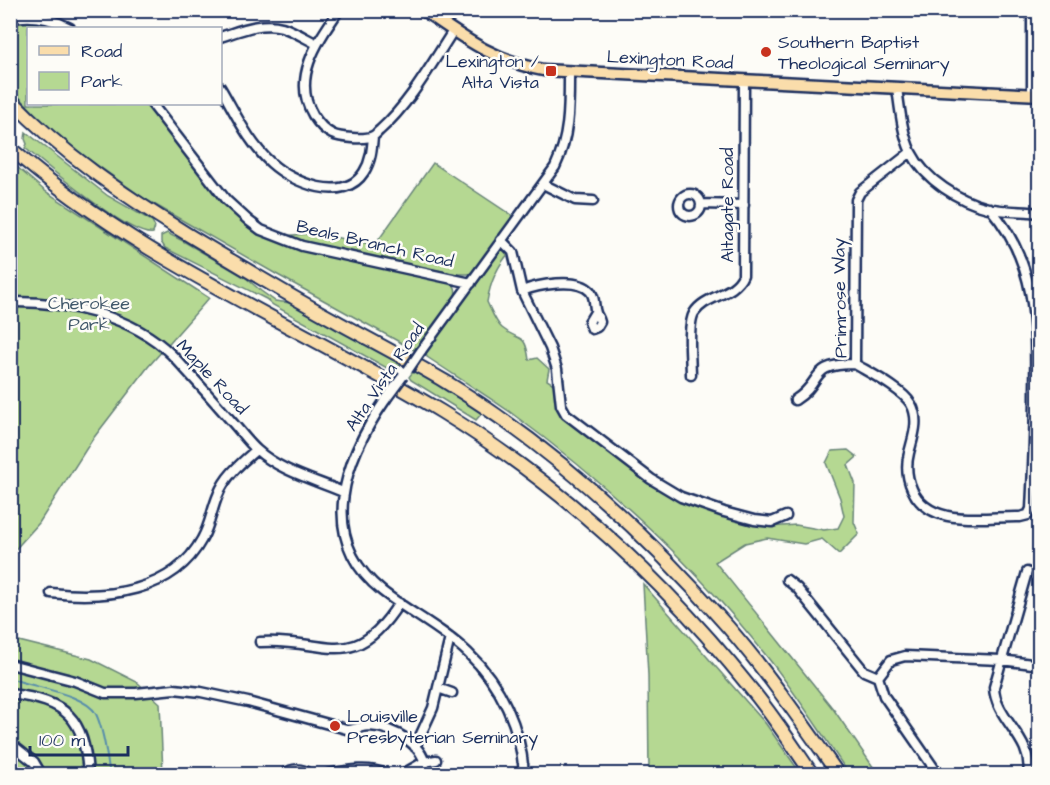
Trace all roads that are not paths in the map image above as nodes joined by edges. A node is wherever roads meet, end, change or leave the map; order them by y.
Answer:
1 (339, 10) edge
2 (423, 10) edge
3 (1032, 10) edge
4 (434, 14) edge
5 (10, 19) edge
6 (67, 27) edge
7 (453, 31) junction
8 (222, 36) edge
9 (317, 44) junction
10 (569, 72) junction
11 (744, 80) junction
12 (897, 88) junction
13 (222, 91) edge
14 (1036, 95) edge
15 (10, 99) edge
16 (154, 105) edge
17 (373, 136) junction
18 (10, 148) edge
19 (911, 152) junction
20 (543, 184) junction
21 (593, 201) dead end
22 (701, 204) dead end
23 (744, 205) junction
24 (990, 208) junction
25 (1040, 213) edge
26 (501, 240) junction
27 (471, 283) junction
28 (522, 291) junction
29 (10, 302) edge
30 (595, 312) dead end
31 (855, 364) junction
32 (691, 375) dead end
33 (795, 400) dead end
34 (256, 450) junction
35 (1037, 463) edge
36 (343, 492) junction
37 (786, 516) dead end
38 (1027, 572) dead end
39 (787, 580) dead end
40 (51, 593) dead end
41 (399, 603) junction
42 (450, 638) junction
43 (260, 642) dead end
44 (1001, 660) junction
45 (10, 664) edge
46 (1040, 665) edge
47 (878, 677) junction
48 (438, 688) junction
49 (452, 693) dead end
50 (10, 694) edge
51 (10, 742) edge
52 (415, 747) junction
53 (436, 760) dead end
54 (424, 762) junction
55 (41, 774) edge
56 (88, 774) edge
57 (285, 774) edge
58 (309, 774) edge
59 (328, 774) edge
60 (385, 774) edge
61 (403, 774) edge
62 (425, 774) edge
63 (524, 774) edge
64 (812, 774) edge
65 (838, 774) edge
66 (938, 774) edge
67 (1028, 774) edge

1 - 9 street
2 - 4 main road, Lexington Road
3 - 14 street
4 - 7 main road, Lexington Road
5 - 6 street
7 - 10 main road, Lexington Road
7 - 17 street
8 - 9 street
9 - 17 street
10 - 11 main road, Lexington Road
10 - 20 street, Alta Vista Road
11 - 12 main road, Lexington Road
11 - 23 street, Altagate Road
12 - 14 main road, Lexington Road
12 - 19 street
13 - 17 street
15 - 65 highway
16 - 27 street, Beals Branch Road
18 - 64 highway
19 - 24 street
19 - 31 street, Primrose Way
20 - 21 street
20 - 26 street, Alta Vista Road
22 - 23 street
23 - 32 street, Altagate Road
24 - 25 street
24 - 35 street
26 - 27 street, Alta Vista Road
26 - 28 street
27 - 36 street, Alta Vista Road, bridge
28 - 30 street
28 - 37 street
29 - 34 street, Maple Road
31 - 33 street
31 - 35 street, Primrose Way
34 - 36 street, Maple Road
34 - 40 street
36 - 41 street, Alta Vista Road
38 - 44 street
39 - 47 street
41 - 42 street, Alta Vista Road
41 - 43 street
42 - 48 street
42 - 63 street, Alta Vista Road
44 - 46 street
44 - 47 street
44 - 67 street
45 - 52 street
47 - 66 street
48 - 49 street
48 - 52 street
50 - 56 street
51 - 55 street
52 - 54 street
53 - 54 street
54 - 61 street
54 - 62 street
57 - 58 street
59 - 60 street

